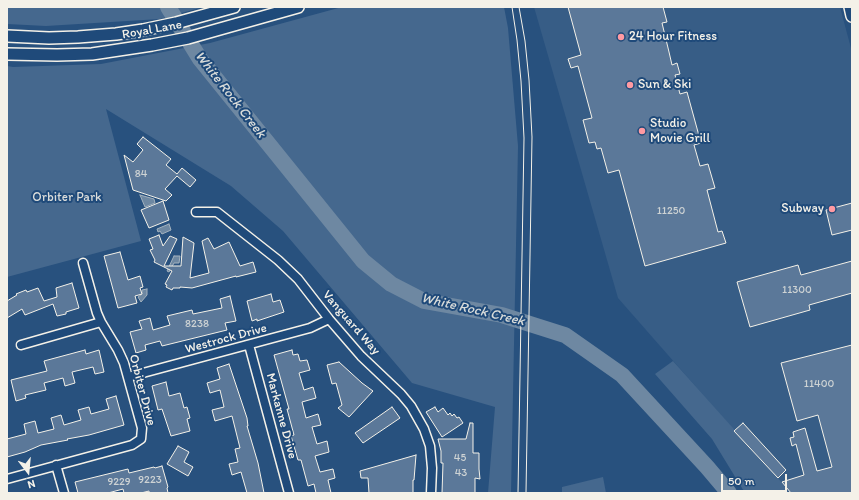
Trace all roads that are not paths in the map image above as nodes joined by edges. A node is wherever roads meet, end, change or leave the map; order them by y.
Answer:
1 (234, 7) edge
2 (298, 7) edge
3 (850, 7) edge
4 (852, 16) edge
5 (7, 36) edge
6 (7, 54) edge
7 (196, 212) dead end
8 (82, 263) dead end
9 (329, 319) junction
10 (101, 322) junction
11 (21, 345) dead end
12 (249, 345) junction
13 (128, 377) junction
14 (56, 465) junction
15 (7, 479) edge
16 (64, 493) edge
17 (290, 493) edge
18 (431, 493) edge

1 - 5 main road, Royal Lane
2 - 6 main road, Royal Lane
3 - 4 main road
7 - 9 street, Vanguard Way
8 - 10 street, Orbiter Drive
9 - 12 street, Westrock Drive
9 - 18 street, Vanguard Way
10 - 11 street
10 - 13 street, Orbiter Drive
12 - 13 street, Westrock Drive
12 - 17 street, Markanne Drive
13 - 14 street, Orbiter Drive
14 - 15 street, Orbiter Drive
14 - 16 street

